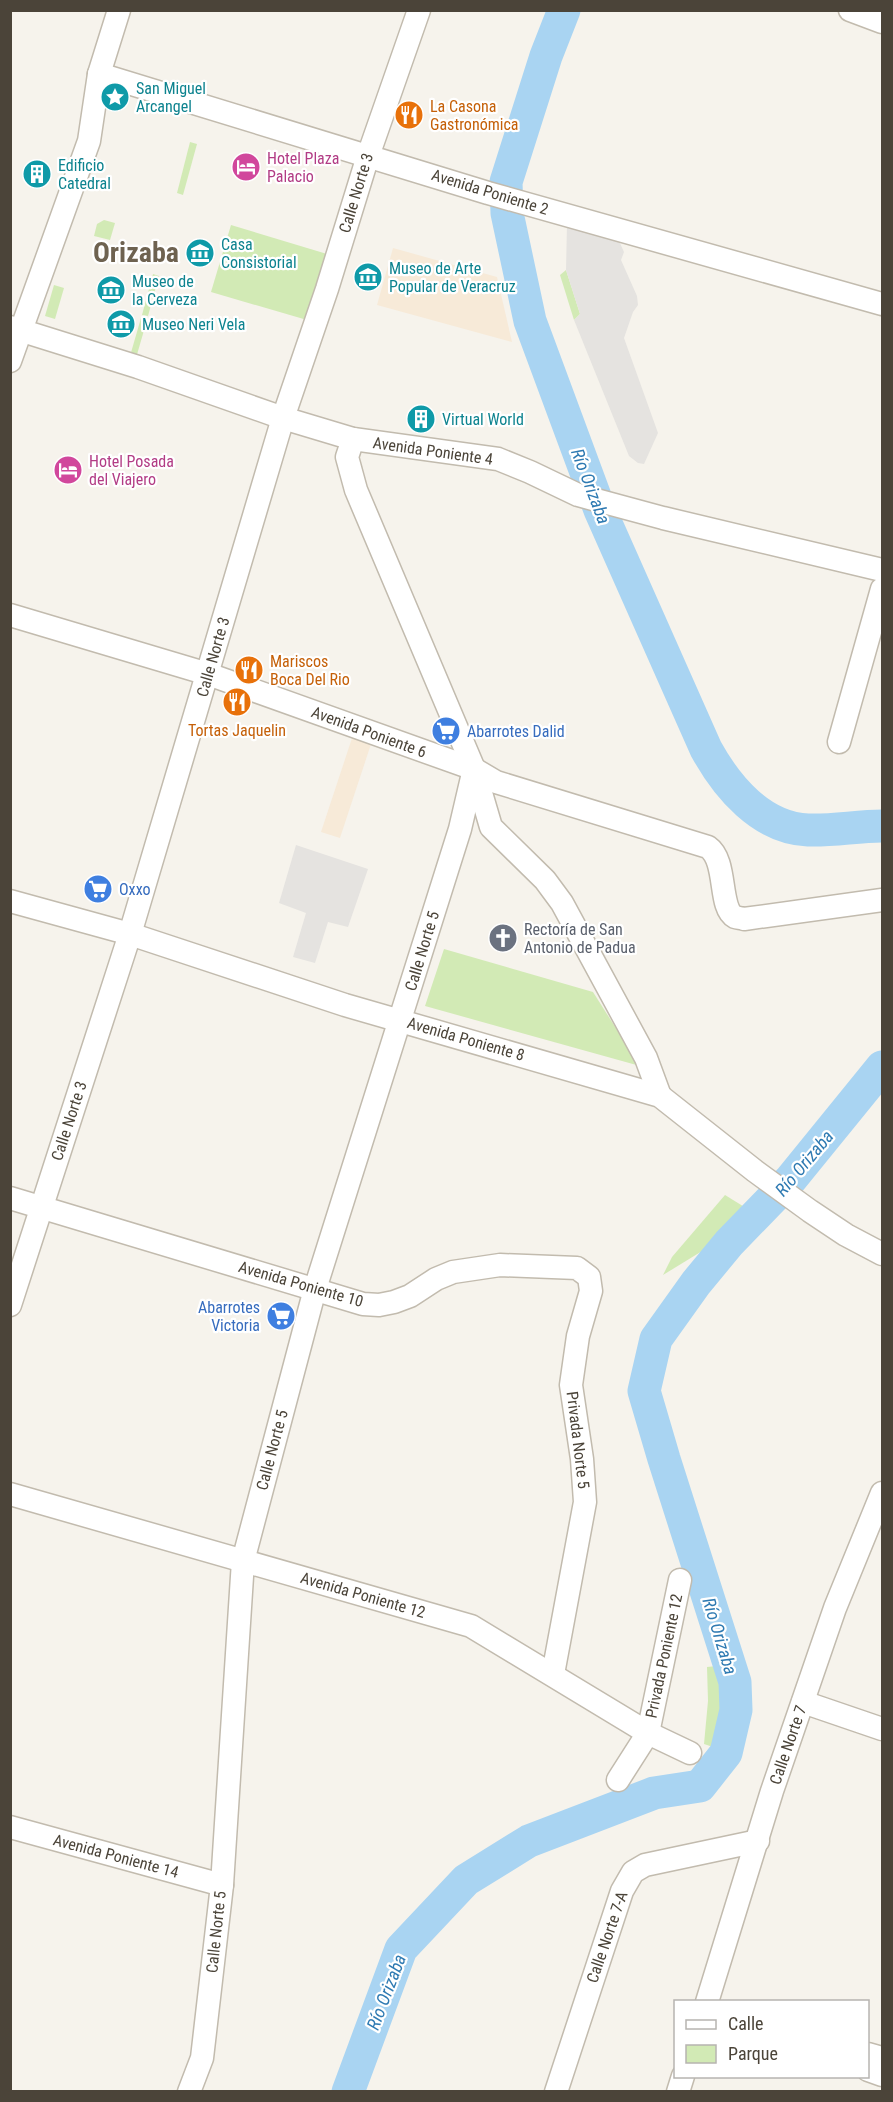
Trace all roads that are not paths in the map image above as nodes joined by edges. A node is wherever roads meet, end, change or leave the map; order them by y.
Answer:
1 (119, 10) edge
2 (419, 10) edge
3 (860, 11) edge
4 (882, 22) edge
5 (99, 74) junction
6 (368, 156) junction
7 (882, 304) edge
8 (16, 329) edge
9 (10, 361) edge
10 (283, 418) junction
11 (353, 439) junction
12 (882, 570) edge
13 (882, 589) edge
14 (10, 615) edge
15 (208, 674) junction
16 (839, 742) dead end
17 (474, 770) junction
18 (491, 827) junction
19 (460, 829) junction
20 (882, 900) edge
21 (10, 901) edge
22 (130, 934) junction
23 (400, 1020) junction
24 (660, 1096) junction
25 (10, 1198) edge
26 (40, 1208) junction
27 (882, 1254) edge
28 (589, 1277) joint
29 (315, 1289) junction
30 (10, 1305) edge
31 (10, 1494) edge
32 (880, 1505) edge
33 (243, 1561) junction
34 (680, 1580) dead end
35 (554, 1674) junction
36 (803, 1702) junction
37 (882, 1729) edge
38 (648, 1733) junction
39 (690, 1753) dead end
40 (618, 1780) dead end
41 (10, 1827) edge
42 (758, 1841) junction
43 (222, 1885) junction
44 (707, 2000) edge
45 (202, 2058) junction
46 (189, 2091) edge
47 (203, 2091) edge
48 (556, 2091) edge

1 - 5 street
2 - 6 street, Calle Norte 3
3 - 4 street
5 - 6 street, Avenida Poniente 2
5 - 8 street
6 - 7 street, Avenida Poniente 2
6 - 10 street, Calle Norte 3
8 - 9 street
8 - 10 street, Avenida Poniente 4
10 - 11 street, Avenida Poniente 4
10 - 15 street, Calle Norte 3
11 - 12 street, Avenida Poniente 4
11 - 17 street
13 - 16 street
14 - 15 street, Avenida Poniente 6
15 - 17 street, Avenida Poniente 6
15 - 22 street, Calle Norte 3
17 - 18 street
17 - 19 street, Calle Norte 5
17 - 20 street, Avenida Poniente 6
18 - 19 street
18 - 24 street
19 - 23 street, Calle Norte 5
21 - 22 street, Avenida Poniente 8
22 - 23 street, Avenida Poniente 8
22 - 26 street, Calle Norte 3
23 - 24 street, Avenida Poniente 8
23 - 29 street, Calle Norte 5
24 - 27 street, Avenida Poniente 8
25 - 26 street, Avenida Poniente 10
26 - 29 street, Avenida Poniente 10
26 - 30 street, Calle Norte 3
28 - 29 street, Avenida Poniente 10
28 - 35 street, Privada Norte 5
29 - 33 street, Calle Norte 5
31 - 33 street, Avenida Poniente 12
32 - 36 street, Calle Norte 7
33 - 35 street, Avenida Poniente 12
33 - 43 street, Calle Norte 5
34 - 38 street, Privada Poniente 12
35 - 38 street, Avenida Poniente 12
36 - 37 street
36 - 42 street, Calle Norte 7
38 - 39 street, Avenida Poniente 12
38 - 40 street
41 - 43 street, Avenida Poniente 14
42 - 44 street, Calle Norte 7
42 - 48 street, Calle Norte 7-A
43 - 45 street, Calle Norte 5
45 - 46 street, Calle Norte 5
45 - 47 street

